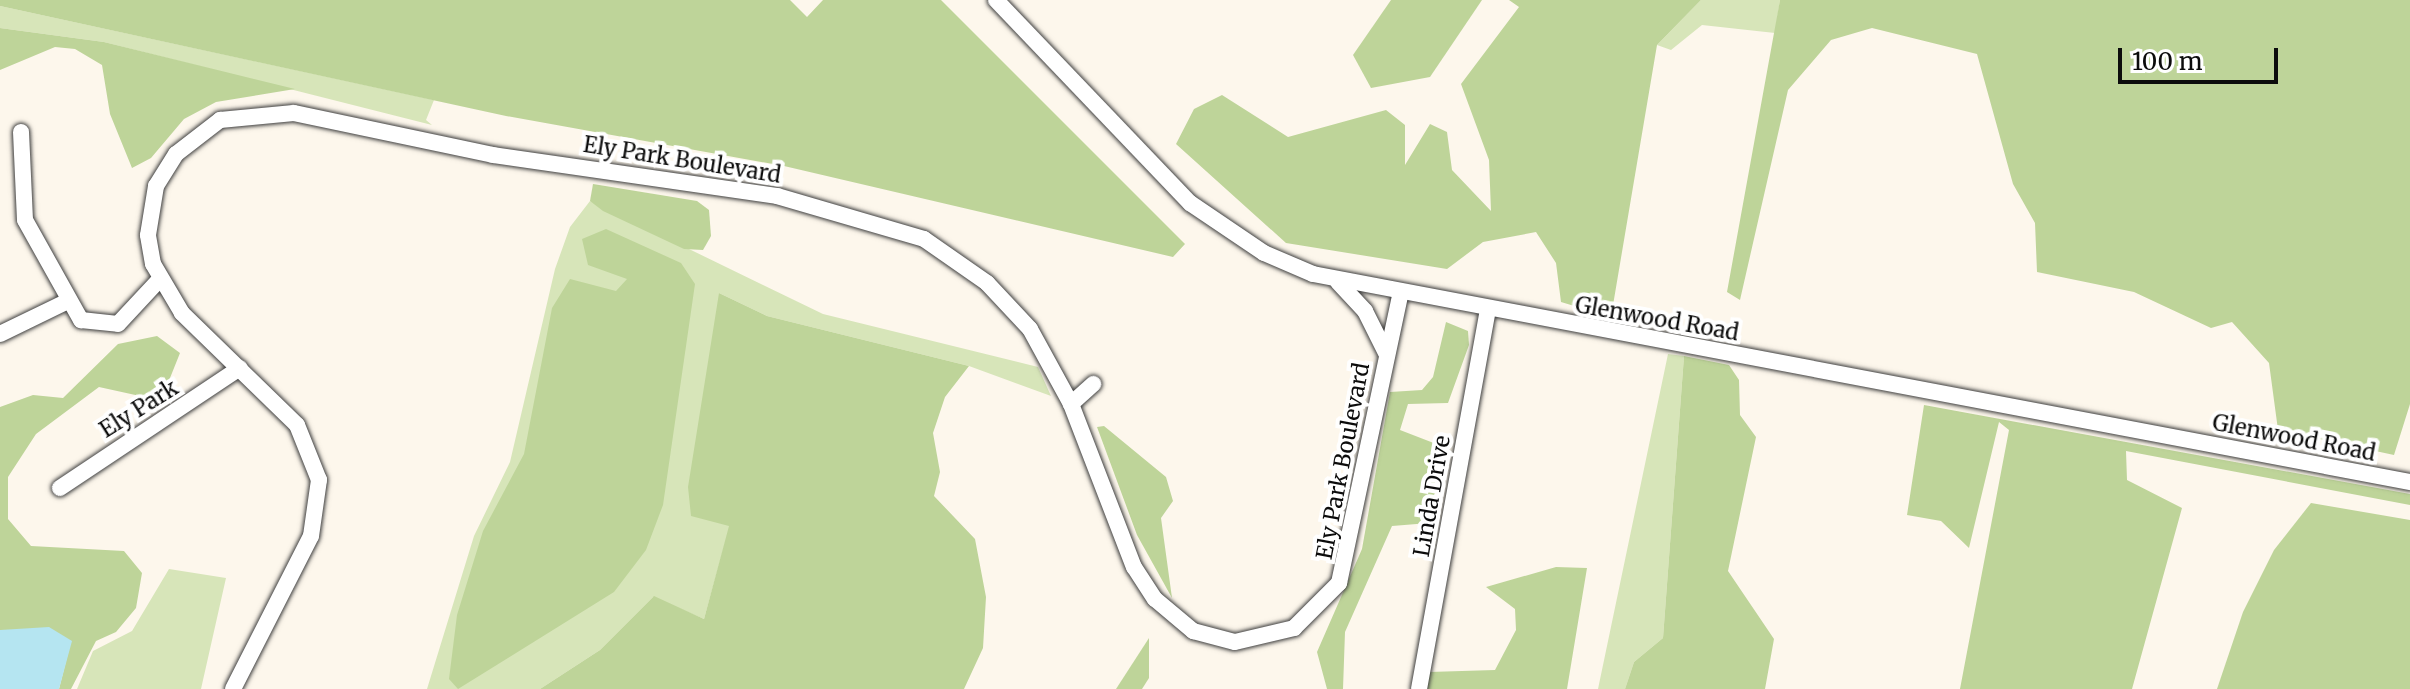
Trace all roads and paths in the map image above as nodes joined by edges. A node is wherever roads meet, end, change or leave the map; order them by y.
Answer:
1 (996, 0) edge
2 (21, 132) dead end
3 (160, 279) junction
4 (1338, 282) junction
5 (1400, 295) junction
6 (66, 302) junction
7 (1488, 311) junction
8 (0, 334) edge
9 (1387, 355) junction
10 (240, 368) junction
11 (1093, 384) dead end
12 (1071, 404) junction
13 (2410, 482) edge
14 (60, 488) dead end
15 (233, 689) edge
16 (1419, 689) edge

1 - 4 street, Glenwood Road
2 - 6 street
3 - 6 street
3 - 10 street, Ely Park Boulevard
3 - 12 street, Ely Park Boulevard
4 - 5 street, Glenwood Road
4 - 9 street, Ely Park Boulevard
5 - 7 street, Glenwood Road
5 - 9 street, Ely Park Boulevard
6 - 8 street
7 - 13 street, Glenwood Road
7 - 16 street, Linda Drive
9 - 12 street, Ely Park Boulevard
10 - 14 street, Ely Park
10 - 15 street, Ely Park Boulevard
11 - 12 street

